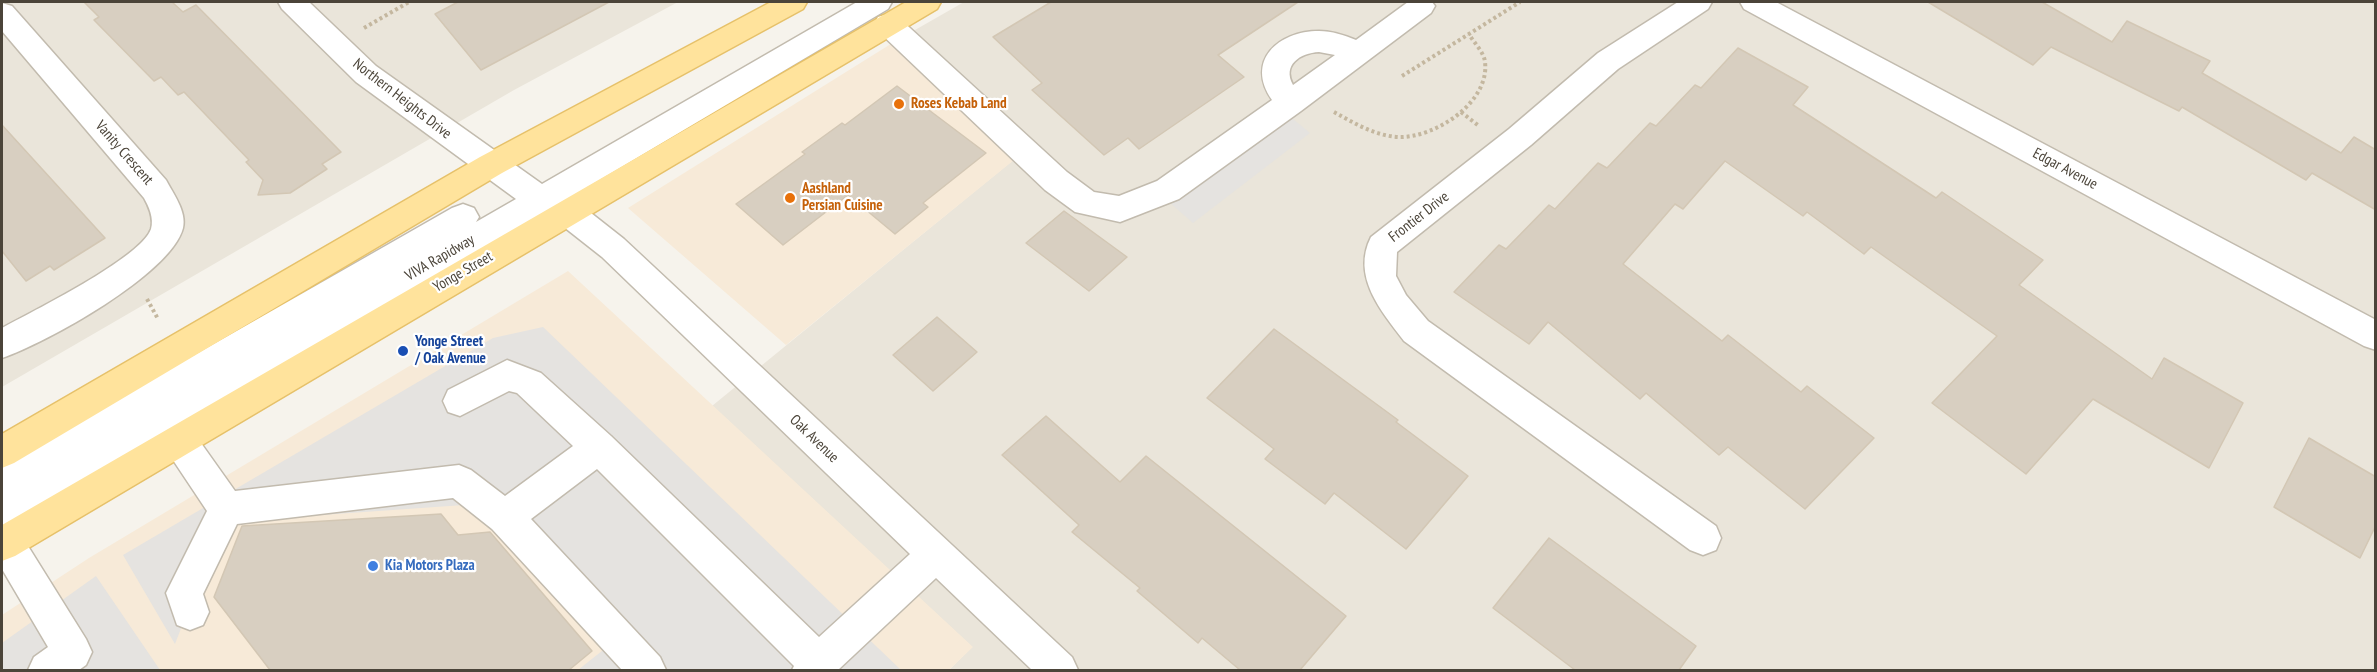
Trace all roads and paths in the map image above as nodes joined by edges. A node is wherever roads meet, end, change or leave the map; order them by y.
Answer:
1 (292, 2) edge
2 (409, 2) edge
3 (793, 2) edge
4 (836, 2) edge
5 (927, 2) edge
6 (1520, 2) edge
7 (1698, 2) edge
8 (1754, 2) edge
9 (1421, 6) dead end
10 (2, 13) edge
11 (883, 13) edge
12 (364, 29) dead end
13 (1469, 34) junction
14 (1358, 54) junction
15 (1402, 76) dead end
16 (1291, 102) junction
17 (1333, 112) dead end
18 (491, 165) junction
19 (542, 198) junction
20 (2376, 336) edge
21 (2, 344) edge
22 (460, 401) dead end
23 (179, 440) junction
24 (599, 447) junction
25 (2, 452) edge
26 (2, 483) edge
27 (226, 509) junction
28 (505, 517) junction
29 (3, 534) edge
30 (1703, 537) dead end
31 (934, 555) junction
32 (190, 612) dead end
33 (69, 664) edge
34 (816, 668) edge
35 (647, 670) edge
36 (1059, 670) edge

1 - 18 street, Northern Heights Drive
2 - 12 path
3 - 18 main road
4 - 19 street, VIVA Rapidway
5 - 11 main road
6 - 13 path
7 - 30 street, Frontier Drive
8 - 20 street, Edgar Avenue
9 - 14 street
10 - 21 street, Vanity Crescent
11 - 16 street
11 - 19 street, VIVA Rapidway
13 - 15 path
13 - 17 path
14 - 16 street
14 - 16 street
18 - 19 street, Northern Heights Drive
18 - 25 main road
19 - 23 main road, Yonge Street
19 - 26 street, VIVA Rapidway
19 - 29 street, VIVA Rapidway
19 - 31 street, Oak Avenue
22 - 24 street
23 - 27 street
23 - 29 main road, Yonge Street
24 - 28 street
24 - 34 street
27 - 28 street
27 - 32 street
28 - 35 street
29 - 33 street
31 - 34 street
31 - 36 street, Oak Avenue

